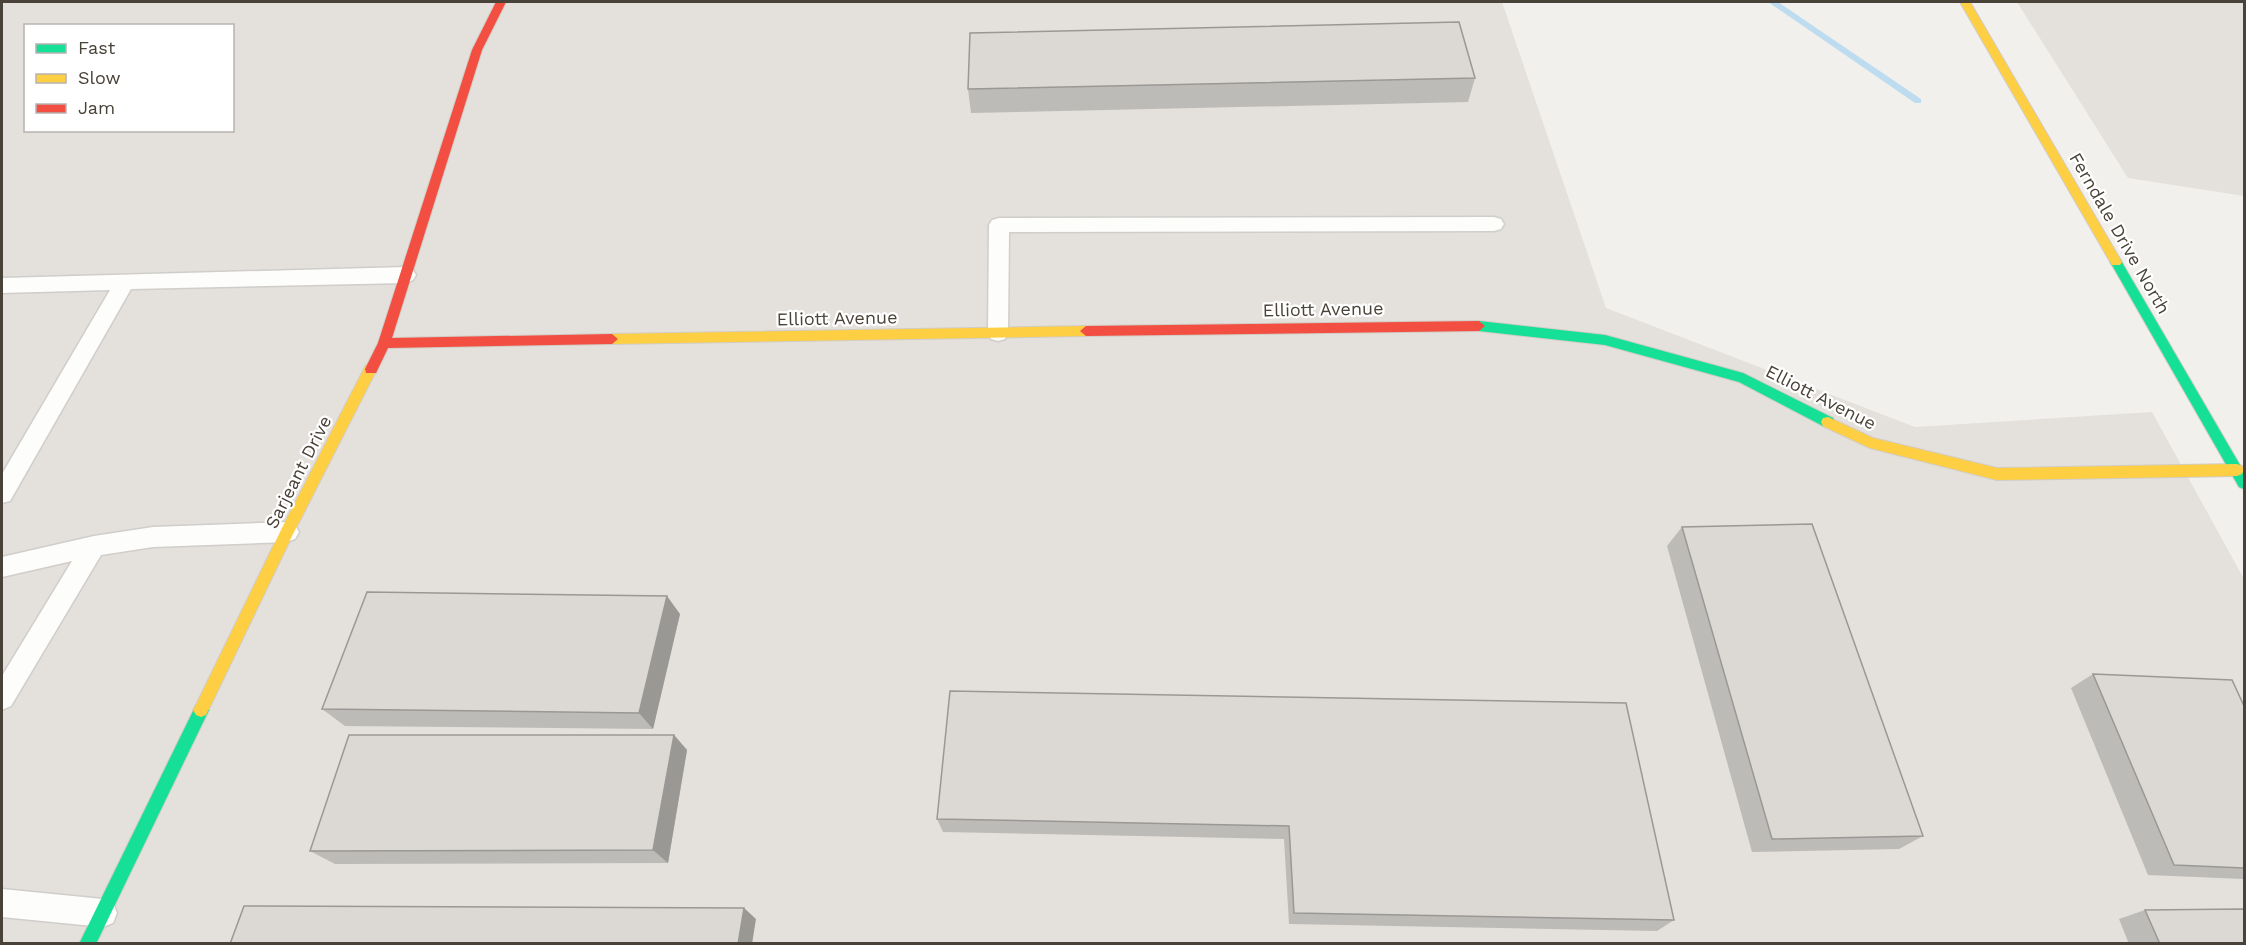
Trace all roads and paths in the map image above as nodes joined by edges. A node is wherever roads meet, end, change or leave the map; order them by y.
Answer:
1 (501, 2) edge
2 (1965, 2) edge
3 (1494, 225) dead end
4 (406, 275) junction
5 (125, 282) junction
6 (2, 285) edge
7 (998, 333) junction
8 (384, 343) junction
9 (2237, 470) junction
10 (2244, 483) edge
11 (2, 494) edge
12 (287, 532) junction
13 (94, 546) junction
14 (2, 567) edge
15 (2, 698) edge
16 (2, 903) edge
17 (103, 913) junction
18 (87, 944) edge

1 - 4 street, Sarjeant Drive
2 - 9 street, Ferndale Drive North
3 - 7 lane
4 - 5 lane
4 - 8 street, Sarjeant Drive
5 - 6 lane
5 - 11 lane
7 - 8 street, Elliott Avenue
7 - 9 street, Elliott Avenue
8 - 12 street, Sarjeant Drive
9 - 10 street, Ferndale Drive North
12 - 13 lane
12 - 17 street, Sarjeant Drive
13 - 14 lane
13 - 15 lane
16 - 17 lane
17 - 18 street, Sarjeant Drive

